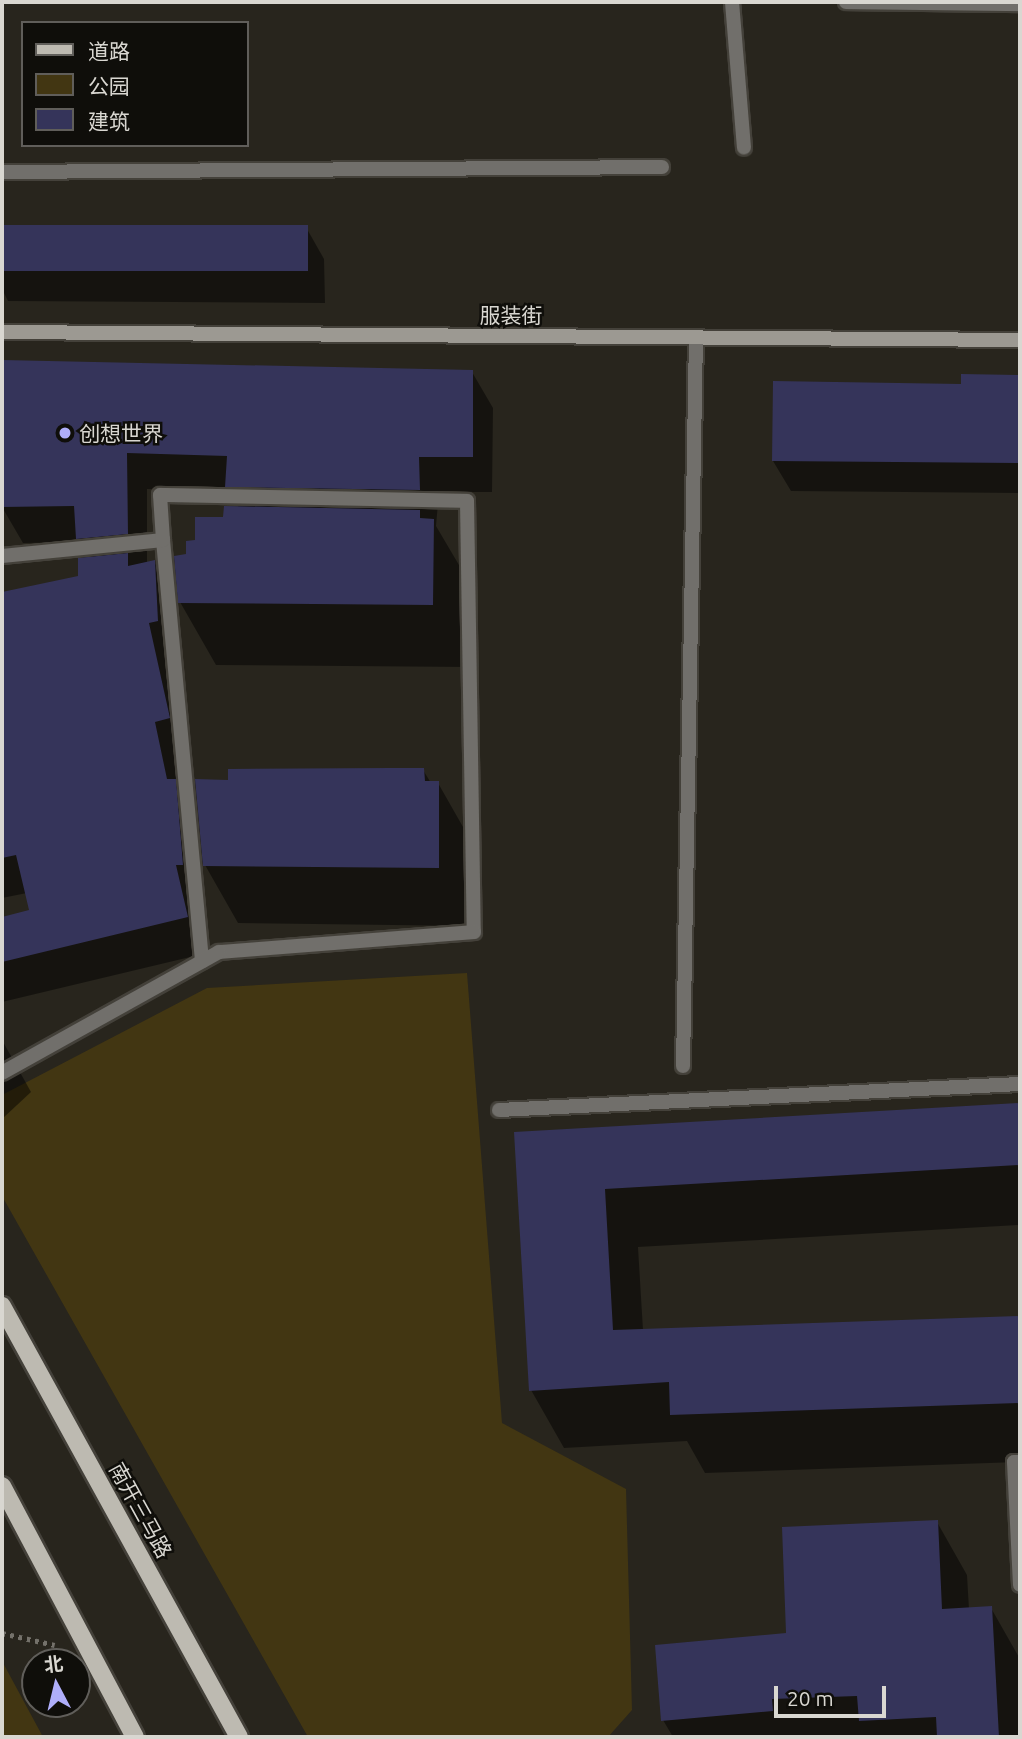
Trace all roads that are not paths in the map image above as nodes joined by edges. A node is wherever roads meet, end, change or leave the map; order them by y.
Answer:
1 (732, 2) edge
2 (846, 2) edge
3 (1020, 4) edge
4 (744, 148) dead end
5 (662, 167) dead end
6 (2, 172) edge
7 (2, 332) edge
8 (696, 337) junction
9 (1020, 340) edge
10 (163, 540) junction
11 (2, 556) edge
12 (202, 961) junction
13 (683, 1066) dead end
14 (2, 1073) edge
15 (1020, 1084) edge
16 (499, 1110) dead end
17 (2, 1306) edge
18 (1020, 1462) edge
19 (2, 1486) edge
20 (1020, 1585) edge
21 (135, 1737) edge
22 (239, 1737) edge

1 - 4 street
2 - 3 street
5 - 6 street
7 - 8 street, 服装街
8 - 9 street, 服装街
8 - 13 street
10 - 11 street
10 - 12 street
10 - 12 street
12 - 14 street
15 - 16 street
17 - 22 main road, 南开三马路
18 - 20 street
19 - 21 main road

